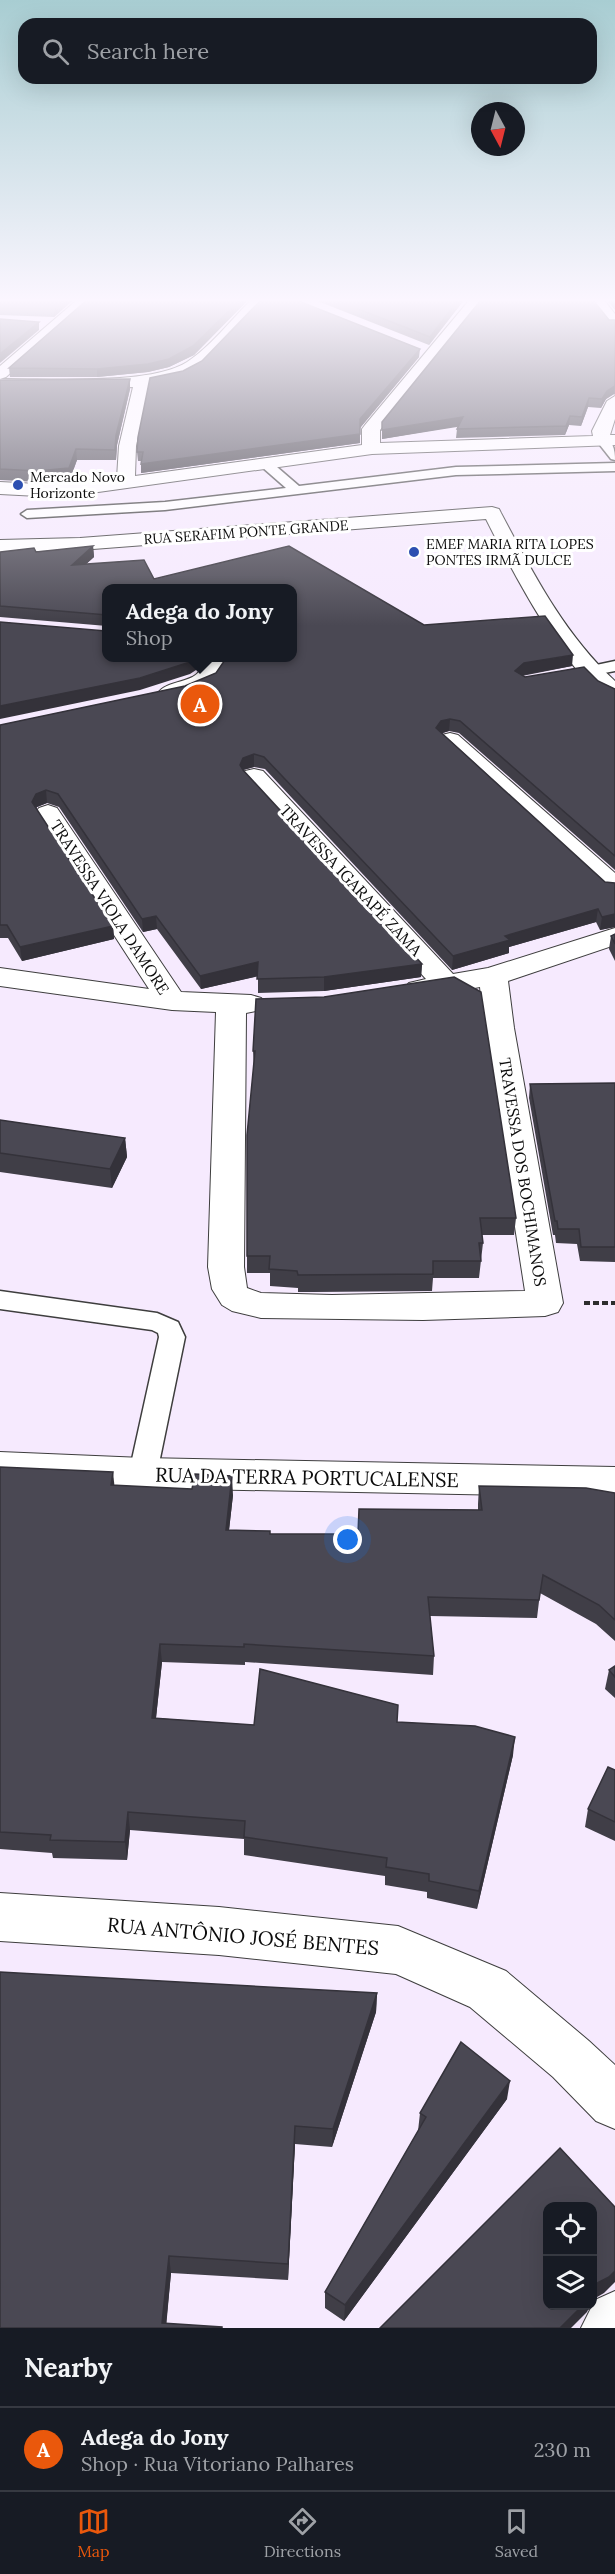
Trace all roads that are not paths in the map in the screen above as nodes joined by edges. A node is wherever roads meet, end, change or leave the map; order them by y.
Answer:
1 (136, 409) edge
2 (388, 409) edge
3 (611, 409) edge
4 (609, 440) edge
5 (437, 446) junction
6 (372, 449) junction
7 (615, 456) edge
8 (266, 464) junction
9 (615, 467) edge
10 (456, 471) junction
11 (127, 483) junction
12 (0, 488) edge
13 (297, 491) junction
14 (27, 513) dead end
15 (0, 546) edge
16 (214, 662) edge
17 (615, 666) edge
18 (590, 672) junction
19 (557, 677) edge
20 (615, 693) edge
21 (146, 698) edge
22 (450, 740) edge
23 (254, 776) dead end
24 (48, 813) dead end
25 (615, 887) edge
26 (615, 936) edge
27 (493, 976) junction
28 (0, 977) edge
29 (447, 985) junction
30 (391, 993) edge
31 (172, 1001) junction
32 (278, 1004) edge
33 (231, 1005) junction
34 (0, 1300) edge
35 (0, 1467) edge
36 (143, 1473) junction
37 (615, 1482) edge
38 (0, 1917) edge
39 (615, 2103) edge
40 (615, 2320) edge
41 (610, 2328) edge

1 - 11 street
2 - 6 street
3 - 4 street
4 - 5 street
4 - 7 lane
5 - 6 street
5 - 10 lane
6 - 8 street
8 - 11 street
8 - 13 lane
9 - 10 lane
10 - 13 lane
11 - 12 street
13 - 14 lane
15 - 18 street, RUA SERAFIM PONTE GRANDE
16 - 21 street
17 - 18 lane
18 - 19 lane
18 - 20 street
22 - 25 street
23 - 29 street, TRAVESSA IGARAPÉ ZAMA
24 - 31 street, TRAVESSA VIOLA DAMORE
26 - 27 street
27 - 29 street
27 - 33 street, TRAVESSA DOS BOCHIMANOS
28 - 31 street
29 - 30 street
31 - 33 street
32 - 33 street
34 - 36 lane
35 - 36 street, RUA DA TERRA PORTUCALENSE
36 - 37 street, RUA DA TERRA PORTUCALENSE
38 - 39 street, RUA ANTÔNIO JOSÉ BENTES
40 - 41 street

